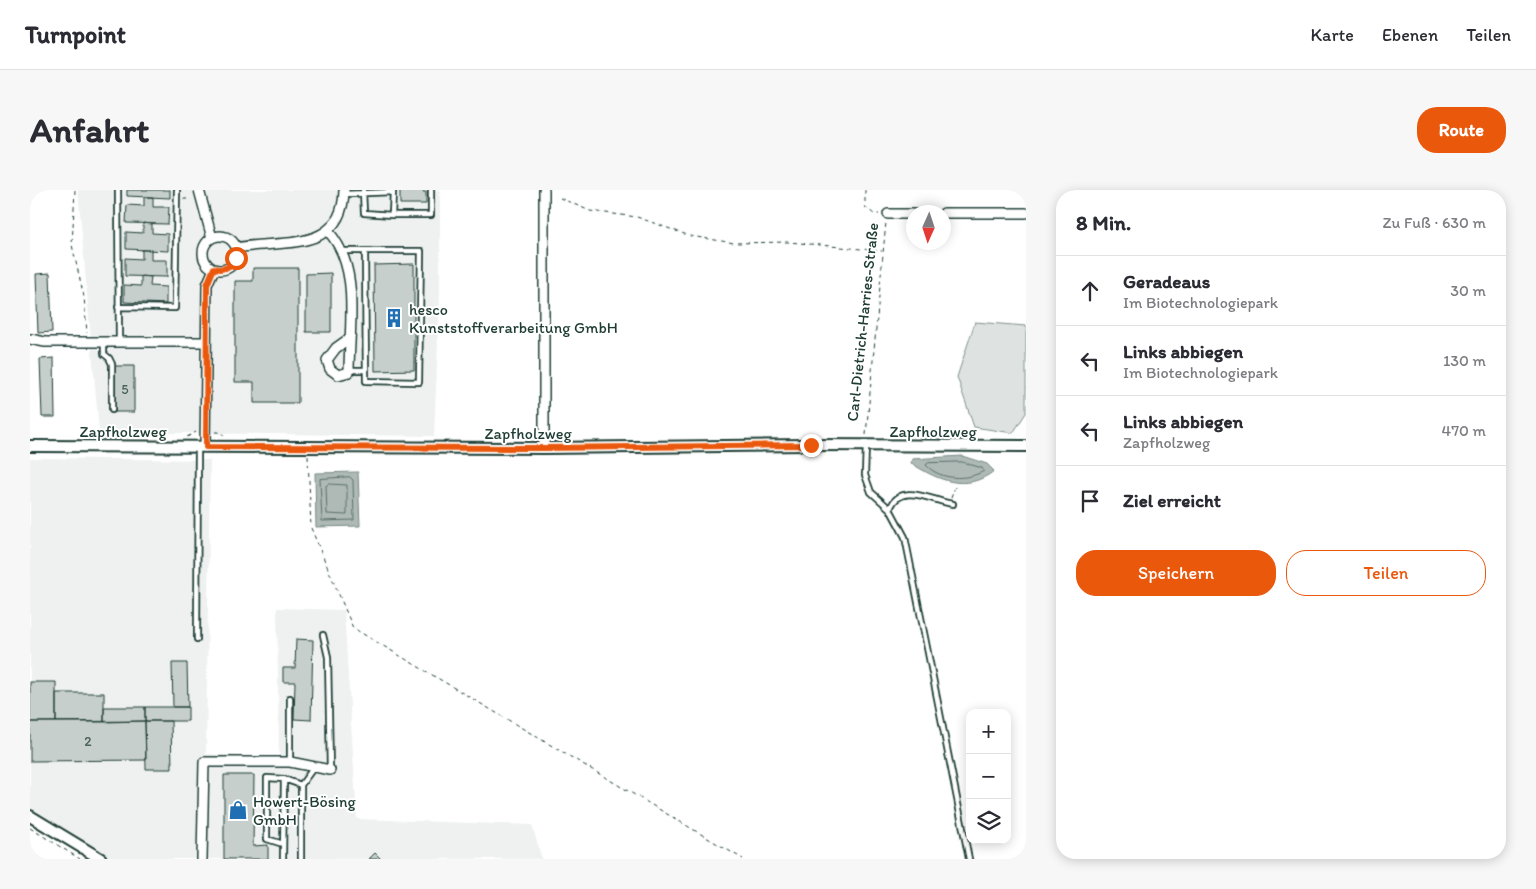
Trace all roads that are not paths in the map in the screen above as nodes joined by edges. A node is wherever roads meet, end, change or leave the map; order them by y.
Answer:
1 (118, 190) edge
2 (177, 190) edge
3 (431, 190) edge
4 (544, 190) edge
5 (363, 191) edge
6 (344, 192) edge
7 (199, 195) edge
8 (951, 213) edge
9 (1026, 213) edge
10 (392, 214) junction
11 (888, 214) road end
12 (906, 214) edge
13 (328, 230) junction
14 (212, 238) junction
15 (236, 248) junction
16 (343, 251) junction
17 (365, 251) junction
18 (214, 268) junction
19 (118, 306) junction
20 (350, 338) junction
21 (30, 339) edge
22 (104, 342) junction
23 (119, 342) junction
24 (206, 342) junction
25 (366, 370) junction
26 (349, 371) junction
27 (112, 410) dead end
28 (866, 445) junction
29 (30, 446) edge
30 (1026, 446) edge
31 (202, 447) junction
32 (544, 448) junction
33 (951, 504) road end
34 (890, 509) junction
35 (323, 635) dead end
36 (197, 639) dead end
37 (290, 698) dead end
38 (290, 762) junction
39 (315, 767) junction
40 (330, 770) joint
41 (284, 779) junction
42 (301, 785) junction
43 (30, 816) edge
44 (283, 844) junction
45 (101, 859) edge
46 (202, 859) edge
47 (283, 859) edge
48 (301, 859) edge
49 (969, 859) edge

1 - 19 lane
2 - 19 lane
3 - 10 lane
4 - 32 street
5 - 6 lane
5 - 10 lane
5 - 10 lane
6 - 13 street
7 - 14 street
8 - 9 street
11 - 12 street
13 - 15 street
13 - 16 street
14 - 15 street
14 - 18 street
15 - 18 street
16 - 17 lane
16 - 20 street
17 - 25 lane
17 - 25 lane
18 - 24 street
19 - 23 lane
20 - 26 street
20 - 26 street
21 - 22 street
22 - 23 street
22 - 27 lane
23 - 24 street
24 - 31 street
25 - 26 lane
28 - 30 street, Zapfholzweg
28 - 32 street, Zapfholzweg
28 - 34 lane
29 - 31 street, Zapfholzweg
31 - 32 street, Zapfholzweg
31 - 36 lane
33 - 34 lane
34 - 49 lane
35 - 40 lane
37 - 38 lane
38 - 39 street
38 - 46 street
39 - 40 street
39 - 42 lane
41 - 42 lane
41 - 44 lane
41 - 44 lane
42 - 48 lane
43 - 45 street
44 - 47 lane

